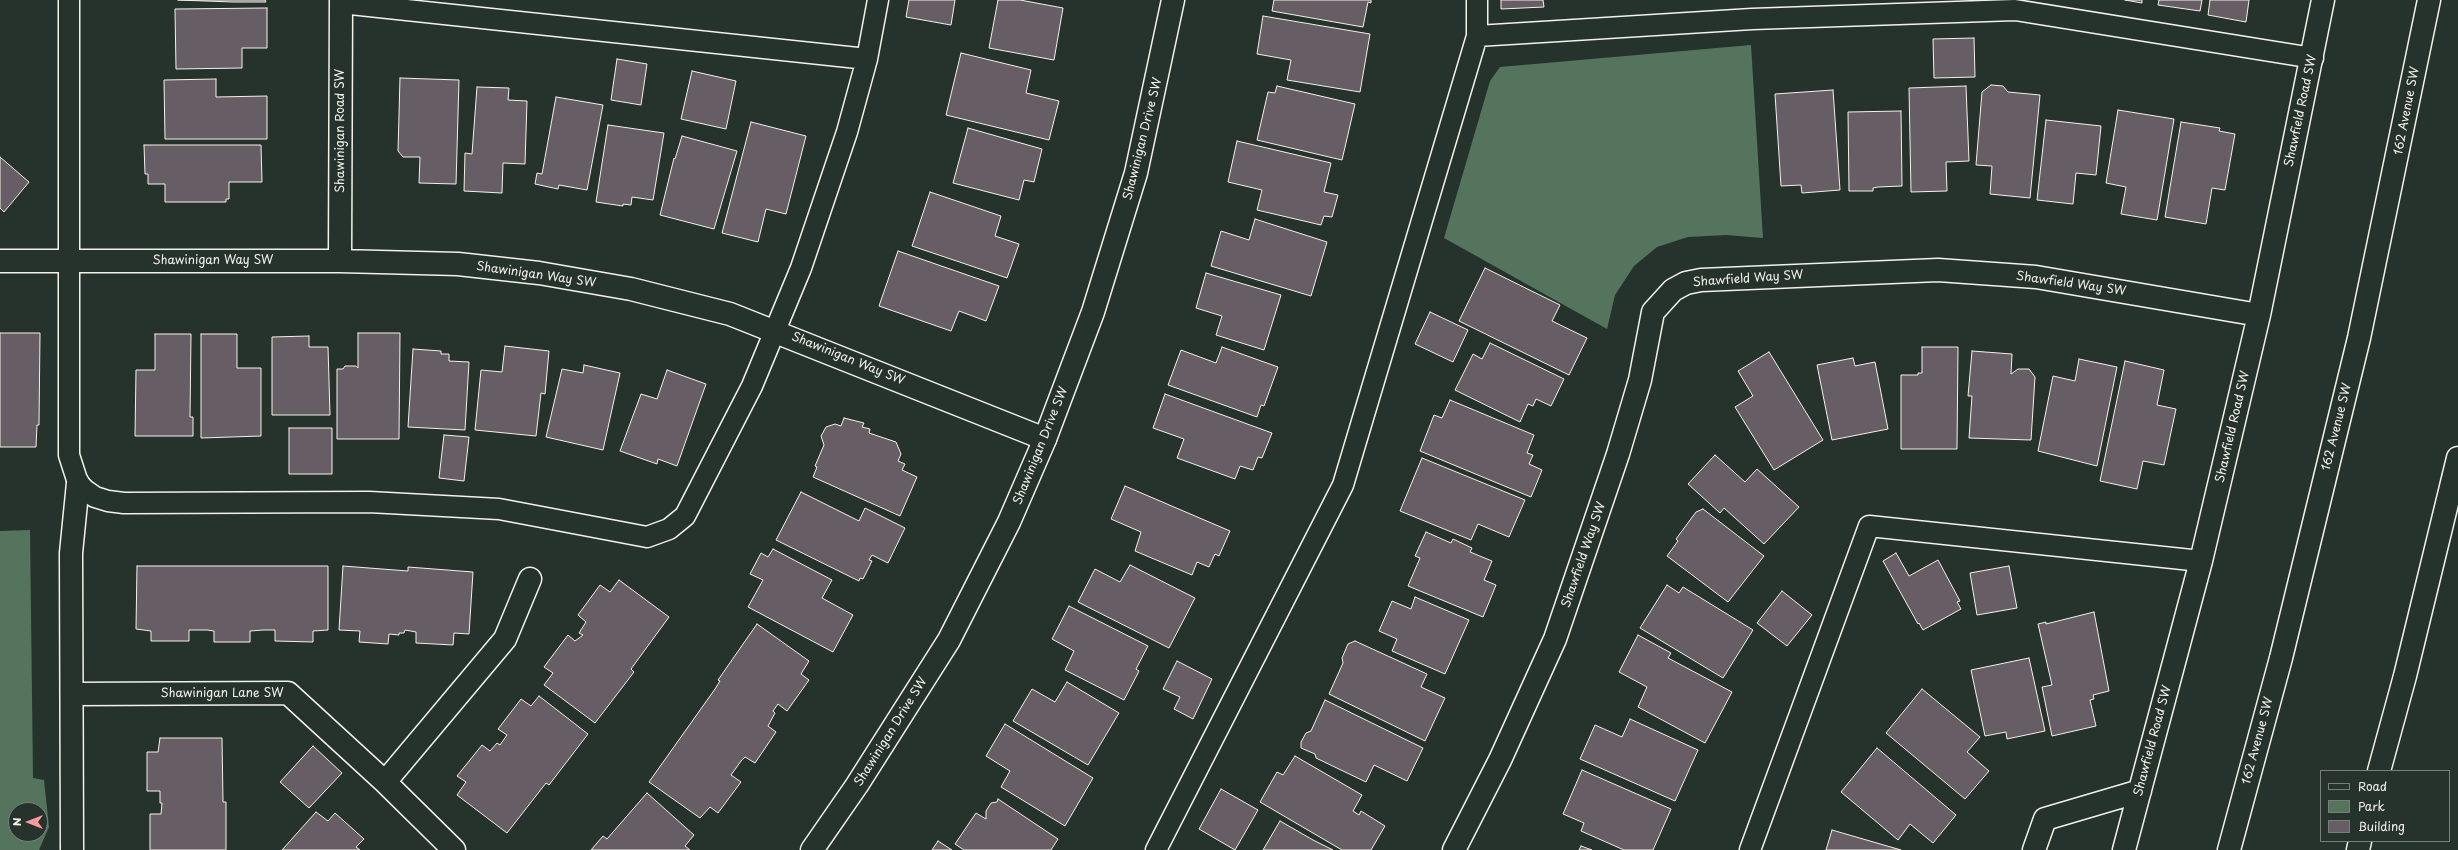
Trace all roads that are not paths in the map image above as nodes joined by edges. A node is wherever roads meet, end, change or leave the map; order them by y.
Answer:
1 (69, 0) edge
2 (878, 0) edge
3 (1173, 0) edge
4 (1477, 0) edge
5 (2324, 0) edge
6 (2429, 0) edge
7 (341, 2) edge
8 (1477, 36) junction
9 (2312, 58) junction
10 (867, 59) junction
11 (0, 261) edge
12 (69, 261) junction
13 (340, 261) junction
14 (2259, 315) junction
15 (776, 330) junction
16 (1045, 439) junction
17 (2458, 458) edge
18 (78, 483) junction
19 (2201, 561) junction
20 (530, 579) dead end
21 (72, 694) junction
22 (2379, 770) edge
23 (385, 782) junction
24 (2140, 791) junction
25 (72, 850) edge
26 (454, 850) edge
27 (812, 850) edge
28 (1156, 850) edge
29 (1454, 850) edge
30 (1750, 850) edge
31 (2034, 850) edge
32 (2124, 850) edge
33 (2229, 850) edge

1 - 12 lane
2 - 10 lane
3 - 16 street, Shawinigan Drive SW
4 - 8 lane
5 - 9 street, Shawfield Road SW
6 - 33 street, 162 Avenue SW
7 - 10 lane
7 - 13 street, Shawinigan Road SW
8 - 9 lane
8 - 28 lane
9 - 14 street, Shawfield Road SW
10 - 15 lane
11 - 12 street, Shawinigan Way SW
12 - 13 street, Shawinigan Way SW
12 - 18 lane
13 - 15 street, Shawinigan Way SW
14 - 19 street, Shawfield Road SW
14 - 29 street, Shawfield Way SW
15 - 16 street, Shawinigan Way SW
15 - 18 lane
16 - 27 street, Shawinigan Drive SW
17 - 22 street
18 - 21 street
19 - 24 street, Shawfield Road SW
19 - 30 lane
20 - 23 street
21 - 23 street, Shawinigan Lane SW
21 - 25 street
23 - 26 street, Shawinigan Lane SW
24 - 31 street
24 - 32 street, Shawfield Road SW

